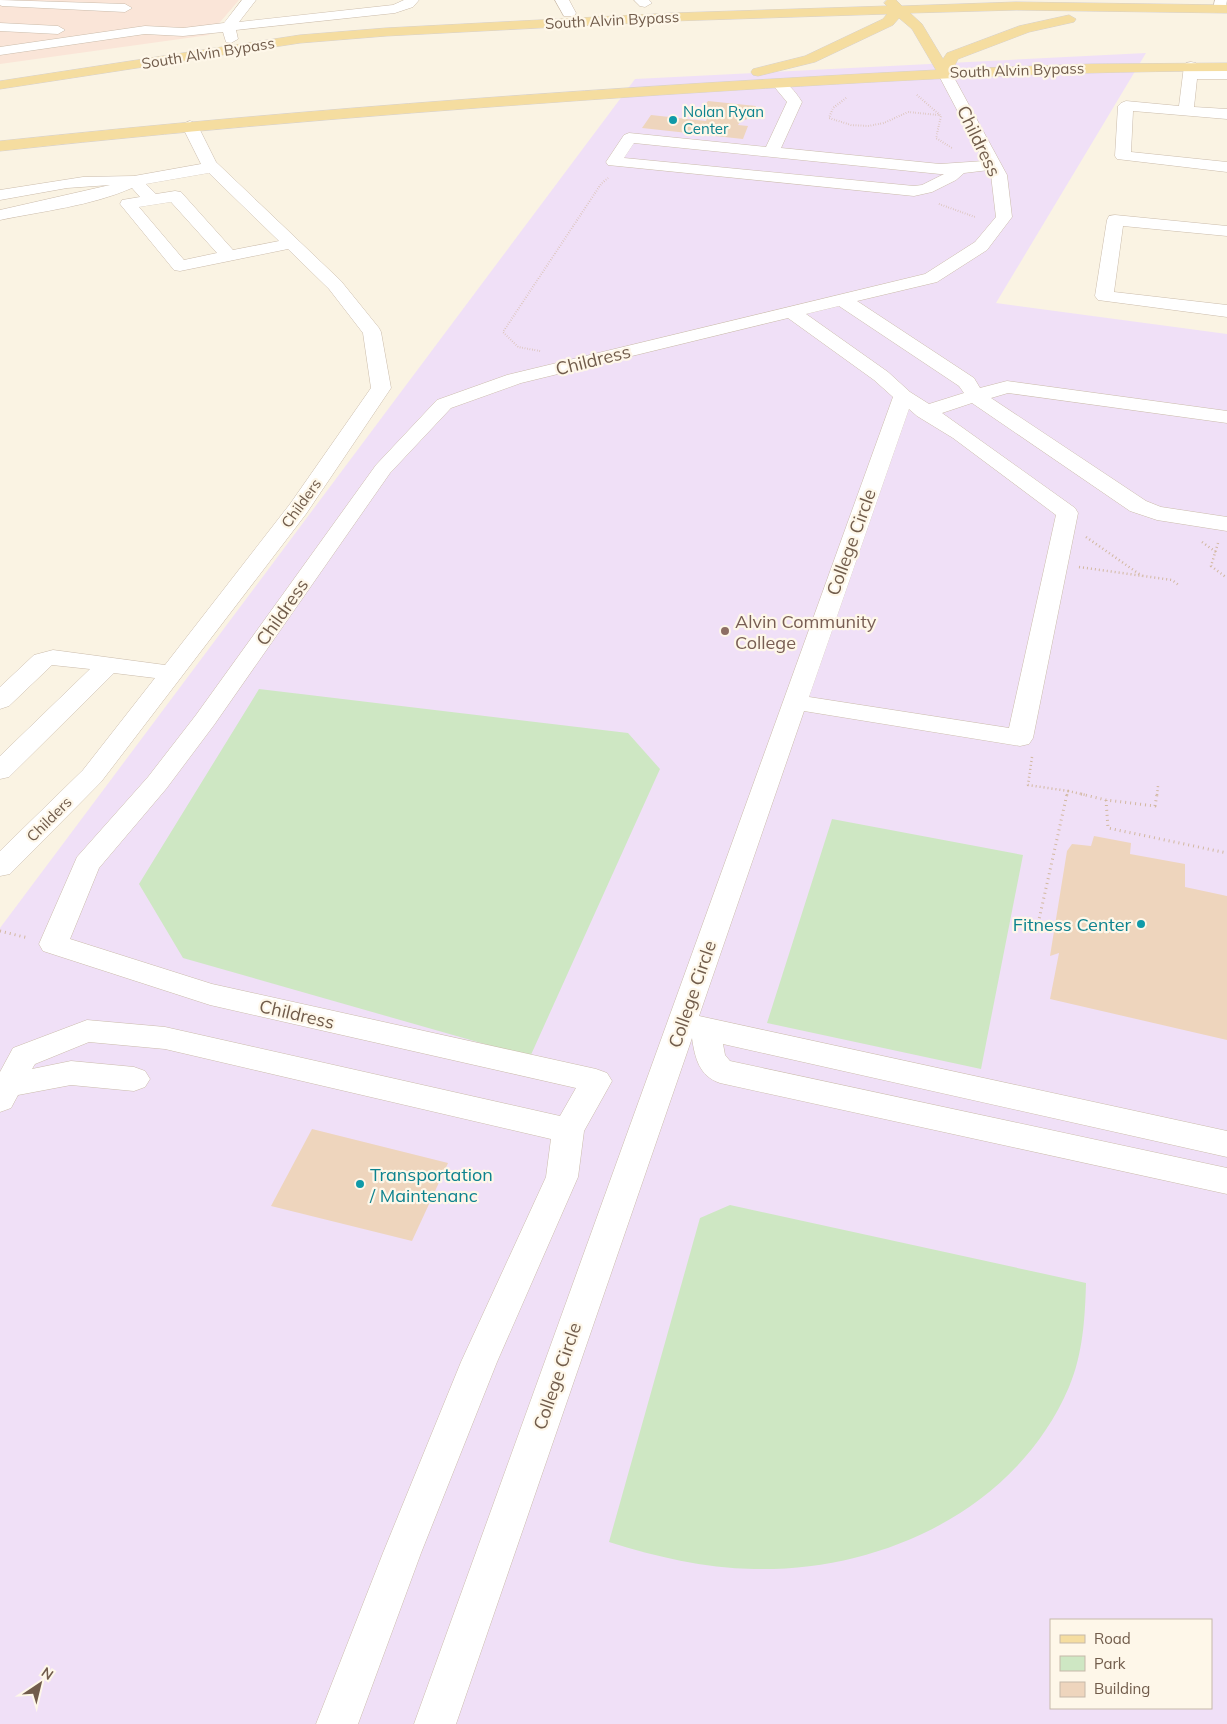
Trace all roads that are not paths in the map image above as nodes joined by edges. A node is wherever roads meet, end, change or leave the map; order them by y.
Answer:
1 (249, 0) edge
2 (412, 0) edge
3 (562, 0) edge
4 (887, 0) edge
5 (647, 2) edge
6 (129, 4) edge
7 (2, 5) edge
8 (1223, 6) edge
9 (1158, 7) junction
10 (898, 10) junction
11 (569, 13) junction
12 (113, 19) junction
13 (0, 27) edge
14 (229, 27) junction
15 (386, 32) junction
16 (104, 34) junction
17 (0, 40) edge
18 (57, 43) junction
19 (233, 48) junction
20 (0, 51) edge
21 (1227, 67) edge
22 (1191, 71) junction
23 (944, 72) junction
24 (1227, 75) edge
25 (779, 84) junction
26 (0, 85) edge
27 (647, 92) junction
28 (1186, 111) junction
29 (1227, 114) edge
30 (190, 126) junction
31 (0, 146) edge
32 (772, 152) junction
33 (994, 165) junction
34 (213, 167) junction
35 (1227, 167) edge
36 (959, 169) junction
37 (134, 181) junction
38 (0, 195) edge
39 (152, 200) junction
40 (0, 214) edge
41 (1227, 231) edge
42 (292, 243) junction
43 (229, 256) junction
44 (842, 300) junction
45 (1227, 311) edge
46 (792, 312) junction
47 (975, 396) junction
48 (913, 404) junction
49 (1227, 417) edge
50 (1223, 531) edge
51 (108, 665) junction
52 (171, 673) junction
53 (0, 701) edge
54 (794, 702) junction
55 (0, 771) edge
56 (0, 867) edge
57 (694, 1026) junction
58 (134, 1079) dead end
59 (2, 1092) edge
60 (568, 1130) junction
61 (1227, 1144) edge
62 (1227, 1181) edge
63 (338, 1724) edge
64 (435, 1724) edge

1 - 14 street
2 - 14 street
3 - 11 street
4 - 10 main road
5 - 11 main road
6 - 7 street
6 - 12 street
7 - 12 street
8 - 9 main road, South Alvin Bypass
9 - 10 main road, South Alvin Bypass
9 - 23 main road
10 - 15 main road, South Alvin Bypass
10 - 23 main road
10 - 27 main road
11 - 15 main road
12 - 16 street
13 - 16 street
14 - 16 street
14 - 19 street
15 - 19 main road, South Alvin Bypass
16 - 18 street
17 - 18 street
18 - 20 street
19 - 26 main road, South Alvin Bypass
21 - 22 main road, South Alvin Bypass
22 - 23 main road, South Alvin Bypass
22 - 24 street
22 - 28 street
23 - 25 main road, South Alvin Bypass
23 - 33 street, Childress
25 - 27 main road, South Alvin Bypass
25 - 32 street
27 - 30 main road, South Alvin Bypass
28 - 29 street
28 - 35 street
30 - 31 main road, South Alvin Bypass
30 - 34 street, Childers
32 - 36 street
32 - 36 street
33 - 36 street
33 - 44 street, Childress
34 - 37 street
34 - 42 street, Childers
37 - 38 street
37 - 39 street
37 - 40 street
39 - 43 street
39 - 43 street
41 - 45 street
42 - 43 street
42 - 52 street, Childers
44 - 46 street, Childress
44 - 47 street
46 - 48 street
46 - 60 street, Childress
47 - 48 street
47 - 49 street
47 - 50 street
48 - 54 street, College Circle
48 - 54 street
51 - 52 street
51 - 53 street
51 - 55 street
52 - 56 street, Childers
54 - 57 street, College Circle
57 - 61 street
57 - 62 street
57 - 64 street, College Circle
58 - 59 street
59 - 60 street
60 - 63 street

